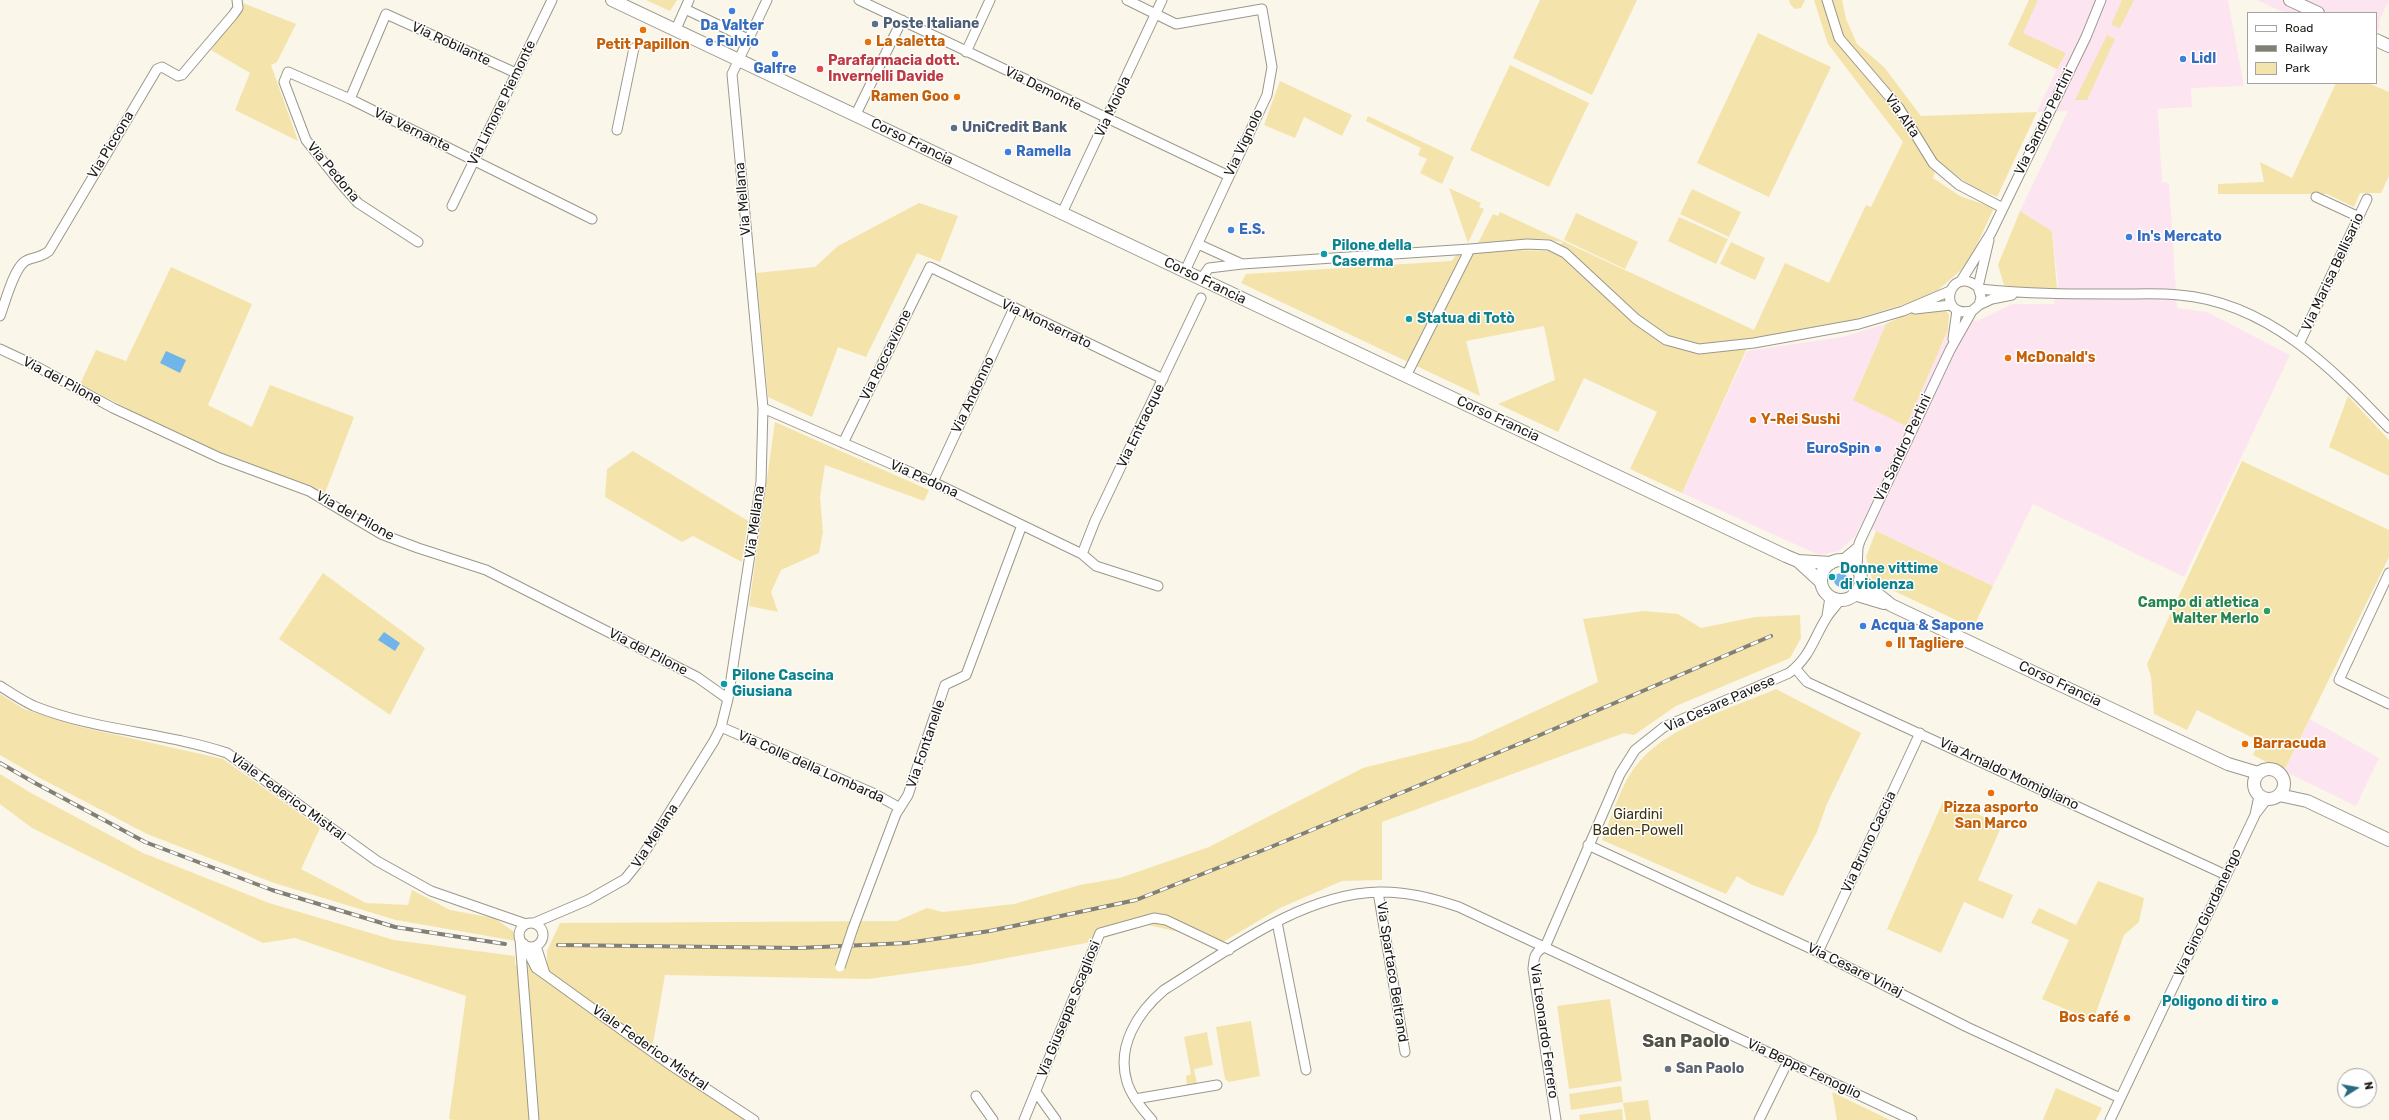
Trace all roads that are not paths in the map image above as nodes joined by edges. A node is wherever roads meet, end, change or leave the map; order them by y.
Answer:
1 (237, 0) edge
2 (552, 0) edge
3 (612, 0) edge
4 (690, 0) edge
5 (767, 0) edge
6 (859, 0) edge
7 (990, 0) edge
8 (1127, 0) edge
9 (1162, 0) edge
10 (1827, 0) edge
11 (2101, 0) edge
12 (2104, 0) edge
13 (2290, 0) edge
14 (685, 9) junction
15 (2097, 12) junction
16 (2316, 12) edge
17 (1156, 14) junction
18 (902, 20) junction
19 (676, 29) junction
20 (748, 40) junction
21 (2377, 40) edge
22 (2389, 46) edge
23 (634, 48) dead end
24 (966, 52) junction
25 (738, 58) junction
26 (516, 74) junction
27 (350, 100) junction
28 (856, 114) junction
29 (1107, 120) junction
30 (617, 130) dead end
31 (473, 160) junction
32 (1229, 176) junction
33 (2316, 197) dead end
34 (2367, 199) dead end
35 (452, 206) dead end
36 (2003, 208) junction
37 (1062, 213) junction
38 (2359, 217) junction
39 (592, 219) dead end
40 (1991, 233) junction
41 (418, 242) dead end
42 (1198, 244) junction
43 (1470, 249) junction
44 (1242, 264) junction
45 (930, 267) joint
46 (1186, 271) junction
47 (1201, 279) junction
48 (1961, 281) junction
49 (1978, 288) junction
50 (1950, 291) junction
51 (2023, 293) junction
52 (1201, 298) dead end
53 (1954, 307) junction
54 (1014, 308) junction
55 (1976, 308) junction
56 (1904, 311) junction
57 (0, 316) edge
58 (2299, 344) junction
59 (0, 349) edge
60 (1950, 350) junction
61 (1406, 376) junction
62 (1163, 379) junction
63 (763, 408) junction
64 (2389, 428) edge
65 (843, 443) junction
66 (933, 482) junction
67 (1022, 525) junction
68 (1858, 547) junction
69 (1082, 554) junction
70 (1798, 561) junction
71 (1836, 562) junction
72 (1859, 575) junction
73 (2388, 578) edge
74 (1821, 582) junction
75 (1158, 586) dead end
76 (1854, 594) junction
77 (1835, 598) junction
78 (1891, 605) junction
79 (1795, 668) junction
80 (0, 686) edge
81 (728, 699) junction
82 (2389, 704) edge
83 (721, 727) junction
84 (1920, 733) junction
85 (2256, 778) junction
86 (2284, 783) junction
87 (2279, 795) junction
88 (2263, 797) junction
89 (2307, 801) junction
90 (900, 808) junction
91 (2389, 840) edge
92 (1588, 845) junction
93 (2226, 875) junction
94 (1378, 892) junction
95 (556, 915) junction
96 (498, 916) junction
97 (1276, 922) junction
98 (530, 924) junction
99 (544, 935) junction
100 (521, 939) junction
101 (536, 946) junction
102 (1545, 947) junction
103 (1229, 950) junction
104 (1818, 952) junction
105 (840, 970) dead end
106 (546, 976) junction
107 (1405, 1052) dead end
108 (1788, 1061) junction
109 (1306, 1070) dead end
110 (1217, 1085) dead end
111 (1036, 1092) junction
112 (976, 1096) dead end
113 (2120, 1098) junction
114 (1135, 1099) junction
115 (534, 1120) edge
116 (754, 1120) edge
117 (993, 1120) edge
118 (1024, 1120) edge
119 (1056, 1120) edge
120 (1152, 1120) edge
121 (1556, 1120) edge
122 (1759, 1120) edge
123 (1912, 1120) edge
124 (2110, 1120) edge

1 - 57 street, Via Piccona
2 - 26 street, Via Limone Piemonte
3 - 19 main road, Corso Francia
4 - 14 street
5 - 20 street, Via Mellana
6 - 18 street, Via Demonte
7 - 24 street
8 - 17 street
9 - 17 street, Via Moiola
10 - 36 street, Via Alta
11 - 15 street, Via Sandro Pertini
12 - 15 street, Via Sandro Pertini
13 - 16 main road
14 - 19 street
14 - 20 street
15 - 36 street, Via Sandro Pertini
17 - 29 street, Via Moiola
17 - 32 street, Via Vignolo
18 - 24 street, Via Demonte
18 - 28 street
19 - 25 main road, Corso Francia
20 - 25 street, Via Mellana
21 - 22 main road
23 - 30 street
24 - 29 street, Via Demonte
25 - 28 main road, Corso Francia
25 - 63 street, Via Mellana
26 - 27 street, Via Robilante
26 - 31 street, Via Limone Piemonte
27 - 31 street, Via Vernante
27 - 41 street, Via Pedona
28 - 37 main road, Corso Francia
29 - 32 street, Via Demonte
29 - 37 street, Via Moiola
31 - 35 street, Via Limone Piemonte
31 - 39 street, Via Vernante
32 - 42 street, Via Vignolo
33 - 38 street
34 - 38 street, Via Marisa Bellisario
36 - 40 street, Via Sandro Pertini
37 - 46 main road, Corso Francia
38 - 58 street, Via Marisa Bellisario
40 - 48 street, Via Sandro Pertini
40 - 49 street, Via Sandro Pertini
42 - 44 street
42 - 46 street, Via Vignolo
43 - 44 street
43 - 56 street
43 - 61 street
44 - 47 street
45 - 54 street, Via Monserrato
45 - 65 street, Via Roccavione
46 - 47 main road, Corso Francia
47 - 61 main road, Corso Francia
48 - 49 street
48 - 50 street
49 - 51 street
49 - 55 street
50 - 53 street
50 - 56 street
51 - 55 street
51 - 58 street
52 - 62 street, Via Entracque
53 - 55 street
53 - 56 street
53 - 60 street, Via Sandro Pertini
54 - 62 street, Via Monserrato
54 - 66 street, Via Andonno
55 - 60 street, Via Sandro Pertini
58 - 64 street
59 - 81 street, Via del Pilone
60 - 68 street, Via Sandro Pertini
61 - 70 main road, Corso Francia
62 - 69 street, Via Entracque
63 - 65 street, Via Pedona
63 - 81 street, Via Mellana
65 - 66 street, Via Pedona
66 - 67 street, Via Pedona
67 - 69 street, Via Pedona
67 - 90 street, Via Fontanelle
68 - 71 street, Via Sandro Pertini
68 - 72 street, Via Sandro Pertini
69 - 75 street, Via Pedona
70 - 71 main road, Corso Francia
70 - 74 main road, Corso Francia
71 - 72 main road
71 - 74 main road
72 - 76 main road
72 - 78 main road, Corso Francia
73 - 82 street
74 - 77 main road
76 - 77 main road
76 - 78 main road, Corso Francia
77 - 79 street, Via Cesare Pavese
78 - 85 main road, Corso Francia
79 - 84 street, Via Arnaldo Momigliano
79 - 92 street, Via Cesare Pavese
80 - 96 street, Viale Federico Mistral
81 - 83 street, Via Mellana
83 - 90 street, Via Colle della Lombarda
83 - 95 street, Via Mellana
84 - 93 street, Via Arnaldo Momigliano
84 - 104 street, Via Bruno Caccia
85 - 86 main road
85 - 88 main road
86 - 87 main road
86 - 89 main road
87 - 88 main road
87 - 89 main road
88 - 93 street, Via Gino Giordanengo
89 - 91 main road
90 - 105 street, Via Fontanelle, bridge
92 - 102 street, Via Cesare Pavese
92 - 104 street, Via Cesare Vinaj
93 - 113 street, Via Gino Giordanengo
94 - 97 street
94 - 102 street
94 - 107 street, Via Spartaco Beltrand
95 - 98 street, Via Mellana
95 - 99 street
96 - 98 street, Viale Federico Mistral
96 - 100 street, Viale Federico Mistral
97 - 103 street
97 - 109 street
98 - 99 street
98 - 100 street
99 - 101 street
100 - 101 street, Viale Federico Mistral
100 - 106 street, Viale Federico Mistral
100 - 115 street
101 - 106 street
102 - 108 street, Via Beppe Fenoglio
102 - 121 street, Via Leonardo Ferrero
103 - 111 street, Via Giuseppe Scagliosi
103 - 114 street
104 - 113 street, Via Cesare Vinaj
106 - 116 street, Viale Federico Mistral
108 - 122 street
108 - 123 street, Via Beppe Fenoglio
110 - 114 street
111 - 118 street
111 - 119 street, Via Giuseppe Scagliosi
112 - 117 street
113 - 124 street, Via Gino Giordanengo
114 - 120 street

